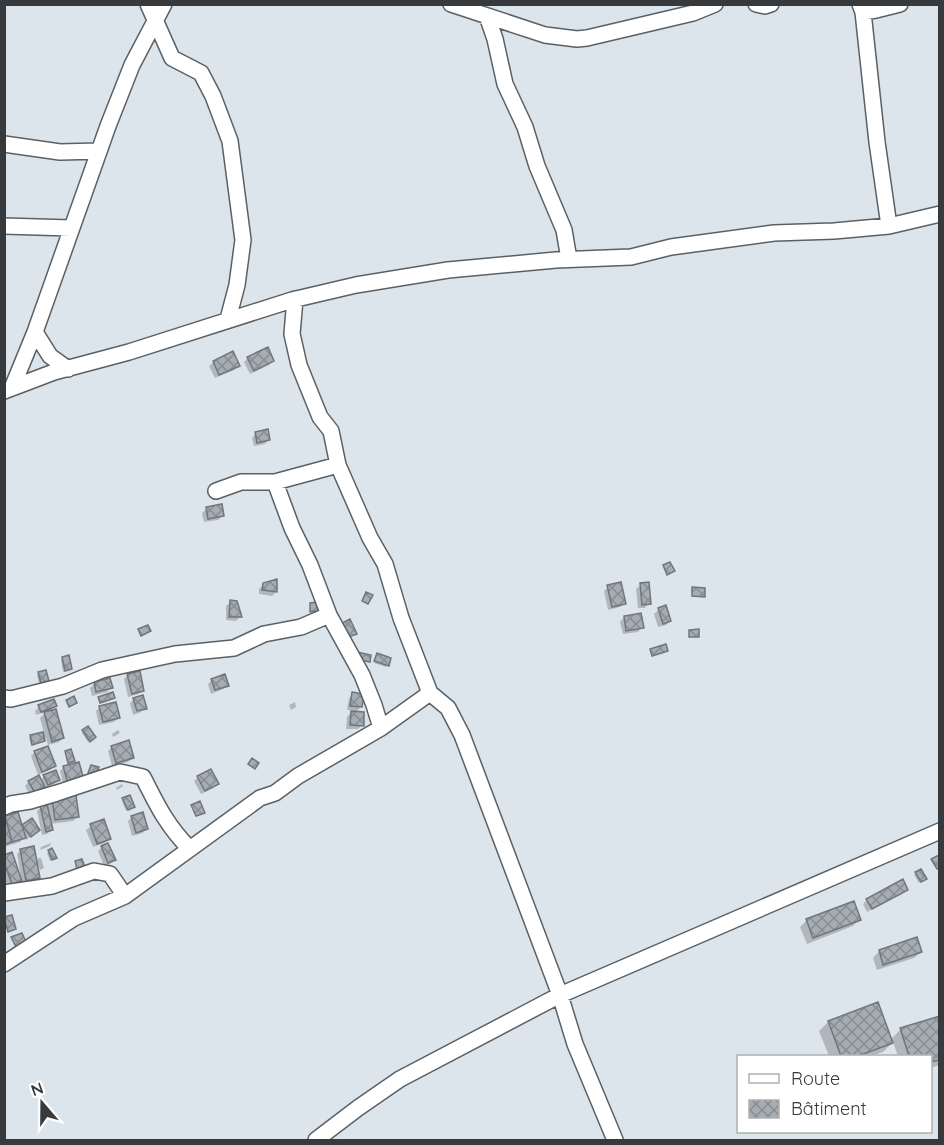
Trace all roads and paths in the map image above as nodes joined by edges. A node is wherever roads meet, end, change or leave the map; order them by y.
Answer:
1 (148, 4) edge
2 (164, 4) edge
3 (451, 4) edge
4 (715, 4) edge
5 (756, 4) edge
6 (771, 4) edge
7 (900, 4) edge
8 (862, 8) edge
9 (487, 16) junction
10 (155, 22) junction
11 (513, 24) junction
12 (495, 39) junction
13 (4, 144) edge
14 (99, 151) junction
15 (939, 214) edge
16 (4, 226) edge
17 (889, 226) junction
18 (71, 228) junction
19 (568, 259) junction
20 (295, 299) junction
21 (228, 319) junction
22 (34, 332) junction
23 (68, 369) junction
24 (8, 390) edge
25 (338, 465) junction
26 (275, 482) junction
27 (216, 491) dead end
28 (328, 615) junction
29 (430, 693) junction
30 (4, 698) edge
31 (381, 728) junction
32 (4, 807) edge
33 (939, 831) edge
34 (190, 849) junction
35 (4, 893) edge
36 (125, 896) junction
37 (4, 964) edge
38 (560, 995) junction
39 (316, 1140) edge
40 (615, 1140) edge

1 - 10 street
2 - 10 street
3 - 9 street
4 - 11 street
5 - 6 street
7 - 8 street
8 - 17 street
9 - 11 street
9 - 12 street
10 - 14 street
10 - 21 street
11 - 12 street
12 - 19 street
13 - 14 street
14 - 18 street
15 - 17 street
16 - 18 street
17 - 19 street
18 - 22 street
19 - 20 street
20 - 21 street
20 - 25 street
21 - 23 street
22 - 23 street
22 - 24 street
23 - 24 street
25 - 26 street
25 - 29 street
26 - 27 street
26 - 28 street
28 - 30 street
28 - 31 street
29 - 31 street
29 - 38 street
31 - 34 street
32 - 34 street
33 - 38 street
34 - 36 street
35 - 36 street
36 - 37 street
38 - 39 street
38 - 40 street

